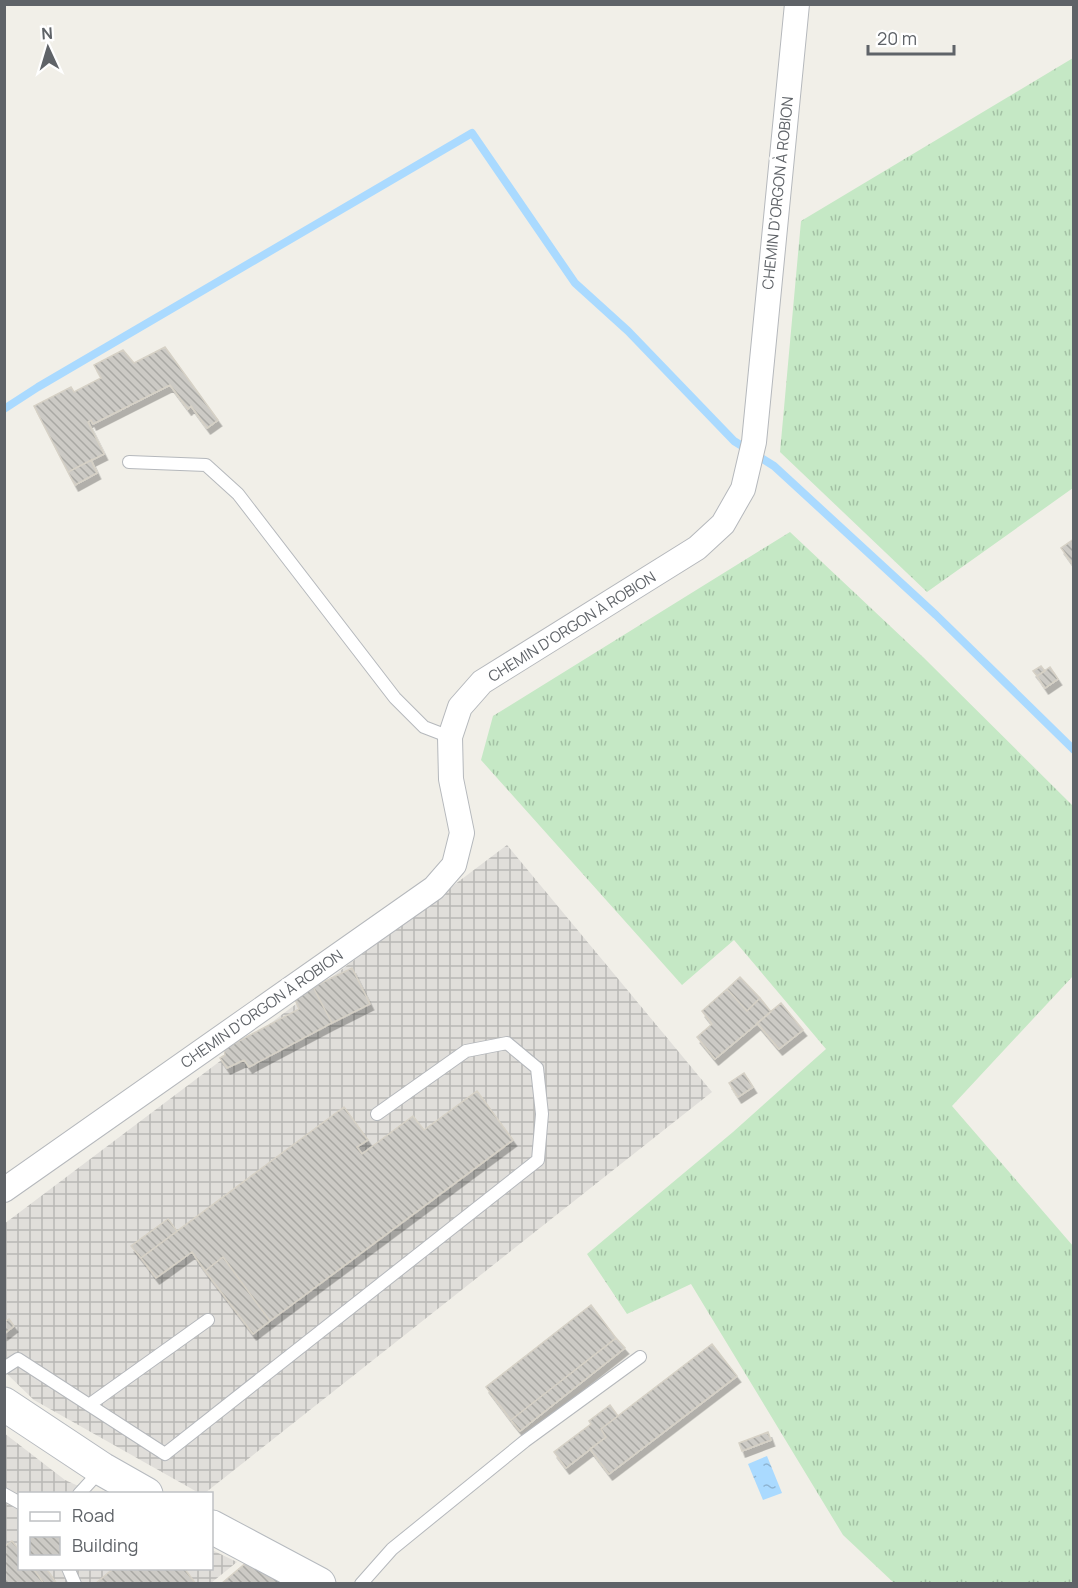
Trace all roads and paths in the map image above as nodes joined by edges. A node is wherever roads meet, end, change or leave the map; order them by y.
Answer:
1 (797, 4) edge
2 (129, 462) dead end
3 (450, 737) junction
4 (377, 1114) dead end
5 (4, 1190) edge
6 (208, 1320) dead end
7 (640, 1358) dead end
8 (4, 1368) edge
9 (4, 1404) edge
10 (89, 1405) junction
11 (102, 1468) junction
12 (81, 1492) edge
13 (143, 1492) edge
14 (4, 1494) edge
15 (18, 1502) edge
16 (213, 1528) edge
17 (68, 1570) edge
18 (75, 1584) edge
19 (319, 1584) edge
20 (361, 1584) edge

1 - 3 street, CHEMIN D'ORGON À ROBION
2 - 3 lane
3 - 5 street, CHEMIN D'ORGON À ROBION
4 - 10 lane
6 - 10 lane
7 - 20 lane
8 - 10 lane
9 - 11 street
11 - 12 lane
11 - 13 street
14 - 15 lane
16 - 19 street
17 - 18 lane

